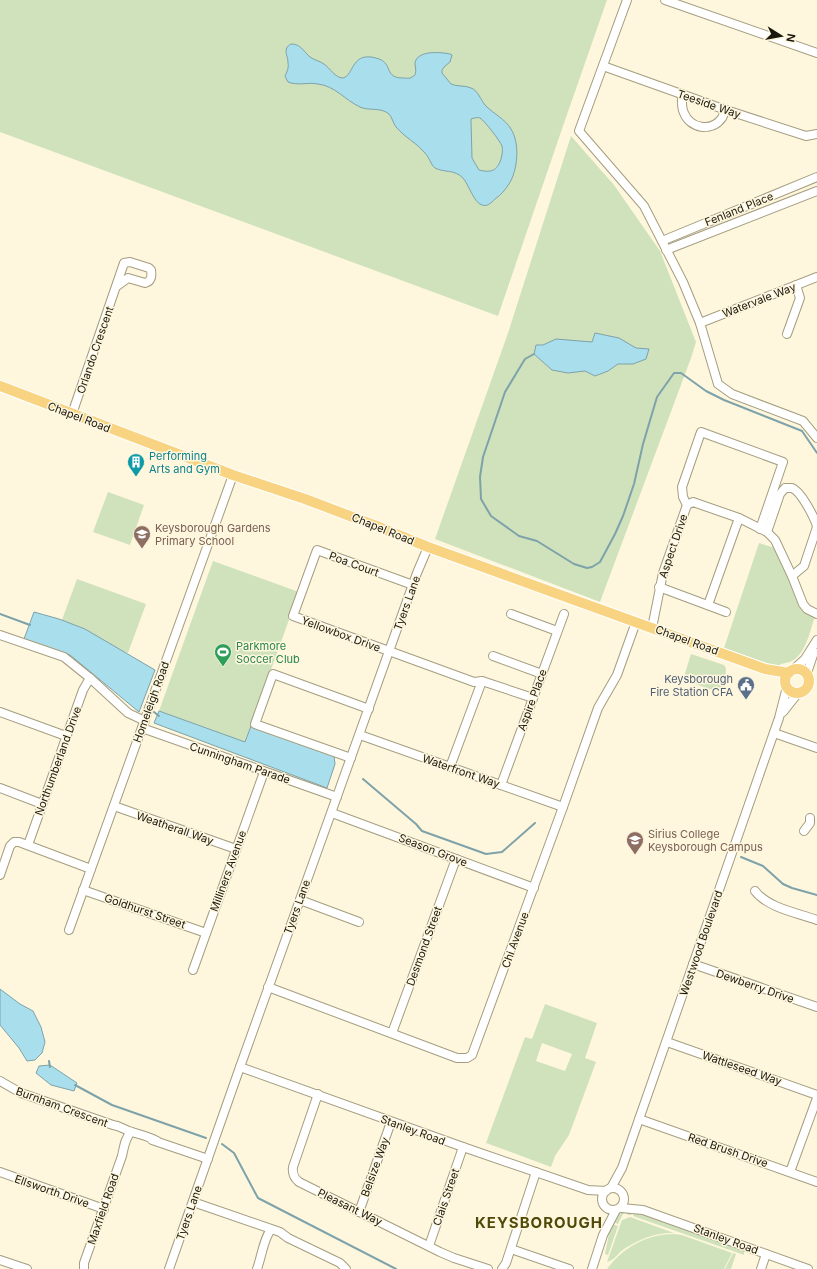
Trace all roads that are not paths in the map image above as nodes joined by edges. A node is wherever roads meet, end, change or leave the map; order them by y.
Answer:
1 (627, 0) edge
2 (666, 0) edge
3 (817, 53) edge
4 (603, 66) junction
5 (682, 94) junction
6 (726, 110) junction
7 (817, 134) edge
8 (817, 177) edge
9 (817, 191) edge
10 (662, 241) junction
11 (666, 250) junction
12 (817, 277) edge
13 (796, 285) junction
14 (117, 286) junction
15 (700, 323) junction
16 (787, 334) dead end
17 (1, 387) edge
18 (72, 414) junction
19 (817, 438) edge
20 (233, 475) junction
21 (687, 505) junction
22 (739, 518) junction
23 (817, 527) edge
24 (763, 531) junction
25 (428, 547) junction
26 (792, 576) junction
27 (413, 585) junction
28 (659, 587) junction
29 (708, 605) junction
30 (726, 612) dead end
31 (511, 614) dead end
32 (564, 614) dead end
33 (817, 614) edge
34 (293, 616) joint
35 (636, 622) junction
36 (652, 628) junction
37 (557, 631) junction
38 (0, 635) edge
39 (817, 641) edge
40 (389, 652) junction
41 (493, 656) dead end
42 (765, 669) junction
43 (791, 671) junction
44 (542, 674) junction
45 (90, 678) junction
46 (811, 678) edge
47 (482, 681) junction
48 (786, 685) junction
49 (802, 691) junction
50 (817, 691) edge
51 (533, 698) junction
52 (369, 709) junction
53 (0, 712) edge
54 (779, 718) junction
55 (143, 725) junction
56 (774, 733) junction
57 (360, 735) junction
58 (66, 736) junction
59 (817, 748) edge
60 (351, 758) junction
61 (450, 767) junction
62 (264, 772) junction
63 (501, 785) junction
64 (0, 788) edge
65 (337, 797) junction
66 (42, 804) junction
67 (114, 806) junction
68 (563, 807) junction
69 (332, 813) junction
70 (812, 822) edge
71 (804, 831) dead end
72 (28, 845) junction
73 (236, 849) junction
74 (456, 859) junction
75 (91, 868) junction
76 (0, 875) edge
77 (534, 888) junction
78 (84, 890) junction
79 (755, 891) dead end
80 (300, 900) junction
81 (817, 920) edge
82 (359, 922) dead end
83 (69, 930) dead end
84 (206, 933) junction
85 (693, 964) junction
86 (193, 970) dead end
87 (268, 987) junction
88 (817, 1007) edge
89 (392, 1033) junction
90 (667, 1042) junction
91 (240, 1066) junction
92 (0, 1077) edge
93 (0, 1081) edge
94 (11, 1088) junction
95 (318, 1094) junction
96 (817, 1094) edge
97 (817, 1098) edge
98 (639, 1119) junction
99 (391, 1122) junction
100 (130, 1134) junction
101 (463, 1147) junction
102 (208, 1159) junction
103 (622, 1168) junction
104 (0, 1172) edge
105 (536, 1172) junction
106 (790, 1172) junction
107 (817, 1182) edge
108 (609, 1189) junction
109 (588, 1190) junction
110 (623, 1194) junction
111 (193, 1202) junction
112 (603, 1204) junction
113 (104, 1209) junction
114 (618, 1209) junction
115 (643, 1210) junction
116 (359, 1212) junction
117 (270, 1233) junction
118 (603, 1236) junction
119 (429, 1246) junction
120 (511, 1249) junction
121 (766, 1254) junction
122 (0, 1260) edge
123 (83, 1267) edge
124 (26, 1269) edge
125 (169, 1269) edge
126 (257, 1269) edge
127 (346, 1269) edge
128 (488, 1269) edge
129 (502, 1269) edge
130 (569, 1269) edge
131 (592, 1269) edge
132 (760, 1269) edge
133 (808, 1269) edge

1 - 4 street
2 - 3 street
4 - 5 street, Teeside Way
4 - 10 street
5 - 6 street, Teeside Way
5 - 6 street
6 - 7 street, Teeside Way
8 - 10 street, Fenland Place
9 - 11 street, Fenland Place
10 - 11 street
11 - 15 street
12 - 13 street, Watervale Way
13 - 15 street, Watervale Way
13 - 16 street
14 - 14 street, Orlando Crescent
14 - 18 street, Orlando Crescent
15 - 19 street
17 - 18 main road, Chapel Road
18 - 20 main road, Chapel Road
20 - 25 main road, Chapel Road
20 - 55 street, Homeleigh Road
21 - 22 street, Aspect Drive
21 - 24 street
21 - 28 street, Aspect Drive
22 - 24 street, Aspect Drive
22 - 29 street
23 - 24 street
23 - 26 street
24 - 26 street, Aspect Drive
25 - 27 street, Tyers Lane
25 - 35 main road, Chapel Road
26 - 33 street, Aspect Drive
27 - 34 street, Poa Court
27 - 40 street, Tyers Lane
28 - 29 street
28 - 36 street, Aspect Drive
29 - 30 street
31 - 37 street
32 - 37 street, Aspire Place
34 - 40 street, Yellowbox Drive
35 - 36 main road, Chapel Road
35 - 68 street, Chi Avenue
36 - 42 main road, Chapel Road
37 - 44 street, Aspire Place
38 - 45 street, Cunningham Parade
39 - 43 street
39 - 46 street
40 - 47 street, Yellowbox Drive
40 - 52 street, Tyers Lane
41 - 44 street
42 - 43 main road, Chapel Road
42 - 48 main road, Chapel Road
43 - 46 main road
43 - 48 main road
44 - 51 street, Aspire Place
45 - 55 street, Cunningham Parade
45 - 58 street, Northumberland Drive
46 - 49 main road
47 - 51 street, Yellowbox Drive
47 - 61 street
48 - 49 main road
48 - 54 street, Westwood Boulevard
49 - 50 main road
49 - 54 street, Westwood Boulevard
51 - 63 street, Aspire Place
52 - 57 street, Tyers Lane
52 - 60 street
53 - 58 street
54 - 56 street, Westwood Boulevard
55 - 62 street, Cunningham Parade
55 - 67 street, Homeleigh Road
56 - 59 street
56 - 85 street, Westwood Boulevard
57 - 60 street, Tyers Lane
57 - 61 street, Waterfront Way
58 - 66 street, Northumberland Drive
60 - 65 street, Tyers Lane
61 - 63 street, Waterfront Way
62 - 65 street, Cunningham Parade
62 - 73 street, Milliners Avenue
63 - 68 street, Waterfront Way
64 - 66 street
65 - 69 street, Tyers Lane
66 - 72 street, Northumberland Drive
67 - 73 street, Weatherall Way
67 - 75 street, Homeleigh Road
68 - 77 street, Chi Avenue
69 - 74 street, Season Grove
69 - 80 street, Tyers Lane
70 - 71 street
72 - 75 street
72 - 76 street
73 - 84 street, Milliners Avenue
74 - 77 street, Season Grove
74 - 89 street, Desmond Street
75 - 78 street, Homeleigh Road
77 - 89 street, Chi Avenue
78 - 83 street, Homeleigh Road
78 - 84 street, Goldhurst Street
79 - 81 street
80 - 82 street
80 - 87 street, Tyers Lane
84 - 86 street, Milliners Avenue
85 - 88 street, Dewberry Drive
85 - 90 street, Westwood Boulevard
87 - 89 street, Chi Avenue
87 - 91 street, Tyers Lane
90 - 96 street, Wattleseed Way
90 - 98 street, Westwood Boulevard
91 - 95 street, Stanley Road
91 - 102 street, Tyers Lane
92 - 94 street, Burnham Crescent
93 - 94 street, Burnham Crescent
94 - 100 street, Burnham Crescent
95 - 99 street, Stanley Road
95 - 116 street, Pleasant Way
97 - 106 street
98 - 103 street, Westwood Boulevard
98 - 106 street, Red Brush Drive
99 - 101 street, Stanley Road
99 - 116 street, Belsize Way
100 - 102 street, Burnham Crescent
100 - 113 street, Maxfield Road
101 - 105 street, Stanley Road
101 - 119 street, Clais Street
102 - 111 street, Tyers Lane
103 - 108 street, Westwood Boulevard
103 - 110 street, Westwood Boulevard
104 - 113 street, Ellsworth Drive
105 - 109 street, Stanley Road
105 - 120 street
106 - 107 street, Red Brush Drive
108 - 109 street, Stanley Road
108 - 110 street
108 - 112 street
109 - 112 street, Stanley Road
110 - 114 street
110 - 115 street, Stanley Road
111 - 117 street
111 - 125 street, Tyers Lane
112 - 114 street
112 - 118 street
113 - 123 street, Maxfield Road
114 - 115 street, Stanley Road
114 - 118 street
115 - 121 street, Stanley Road
116 - 119 street, Pleasant Way
117 - 126 street
117 - 127 street
118 - 131 street
119 - 128 street, Pleasant Way
120 - 129 street
120 - 130 street
121 - 132 street
121 - 133 street, Stanley Road
122 - 124 street

